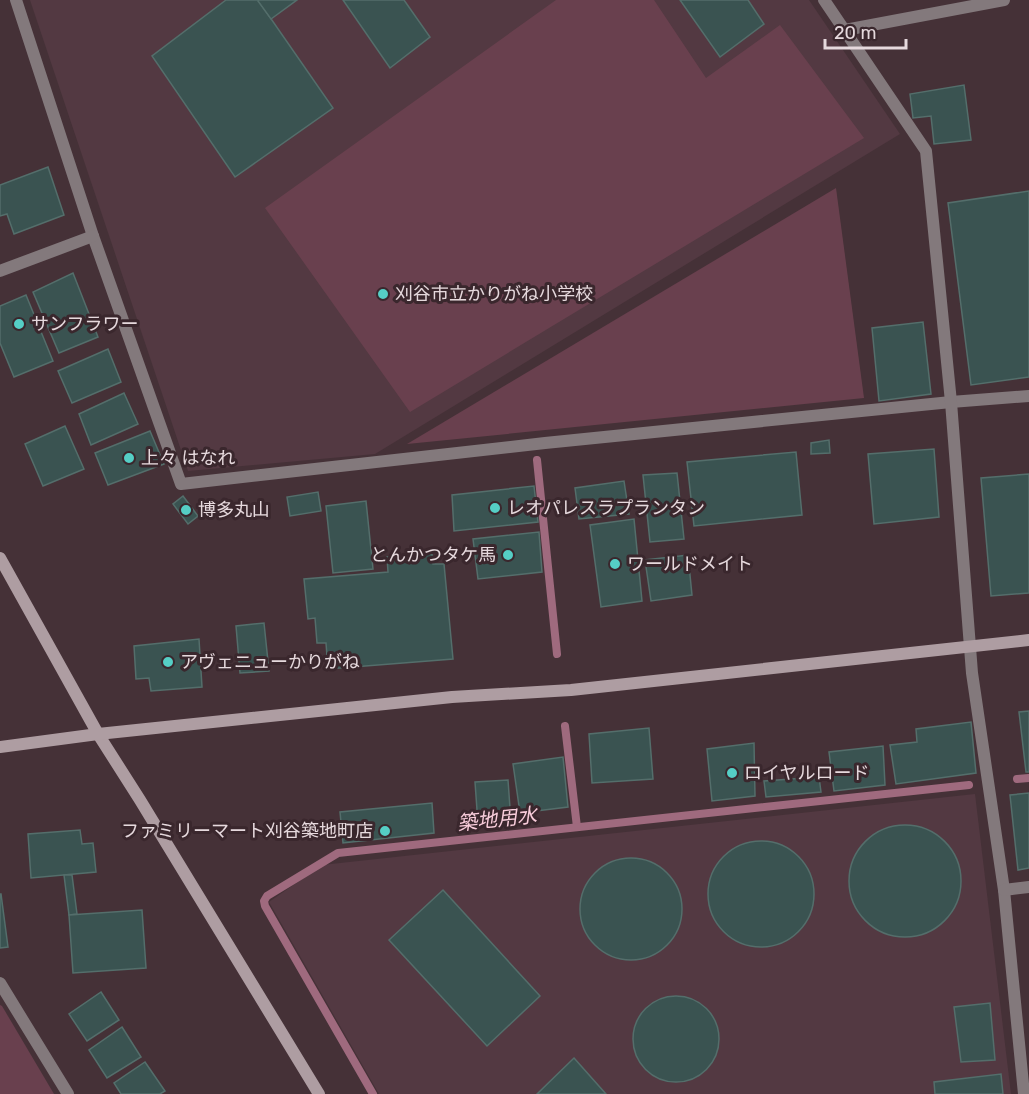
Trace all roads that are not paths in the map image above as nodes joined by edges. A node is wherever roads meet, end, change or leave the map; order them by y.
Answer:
1 (16, 0) edge
2 (824, 0) edge
3 (1004, 0) edge
4 (845, 30) junction
5 (93, 236) junction
6 (0, 271) edge
7 (1029, 396) edge
8 (951, 402) junction
9 (0, 558) edge
10 (1029, 640) edge
11 (970, 647) junction
12 (98, 734) junction
13 (0, 747) edge
14 (1029, 887) edge
15 (1004, 890) junction
16 (0, 982) edge
17 (69, 1094) edge
18 (319, 1094) edge
19 (1024, 1094) edge

1 - 5 street
2 - 4 street
3 - 4 street
4 - 8 street
5 - 6 street
5 - 8 street
7 - 8 street
8 - 11 street
9 - 12 street
10 - 11 street
11 - 12 street
11 - 15 street
12 - 13 street
12 - 18 street
14 - 15 street
15 - 19 street
16 - 17 street

